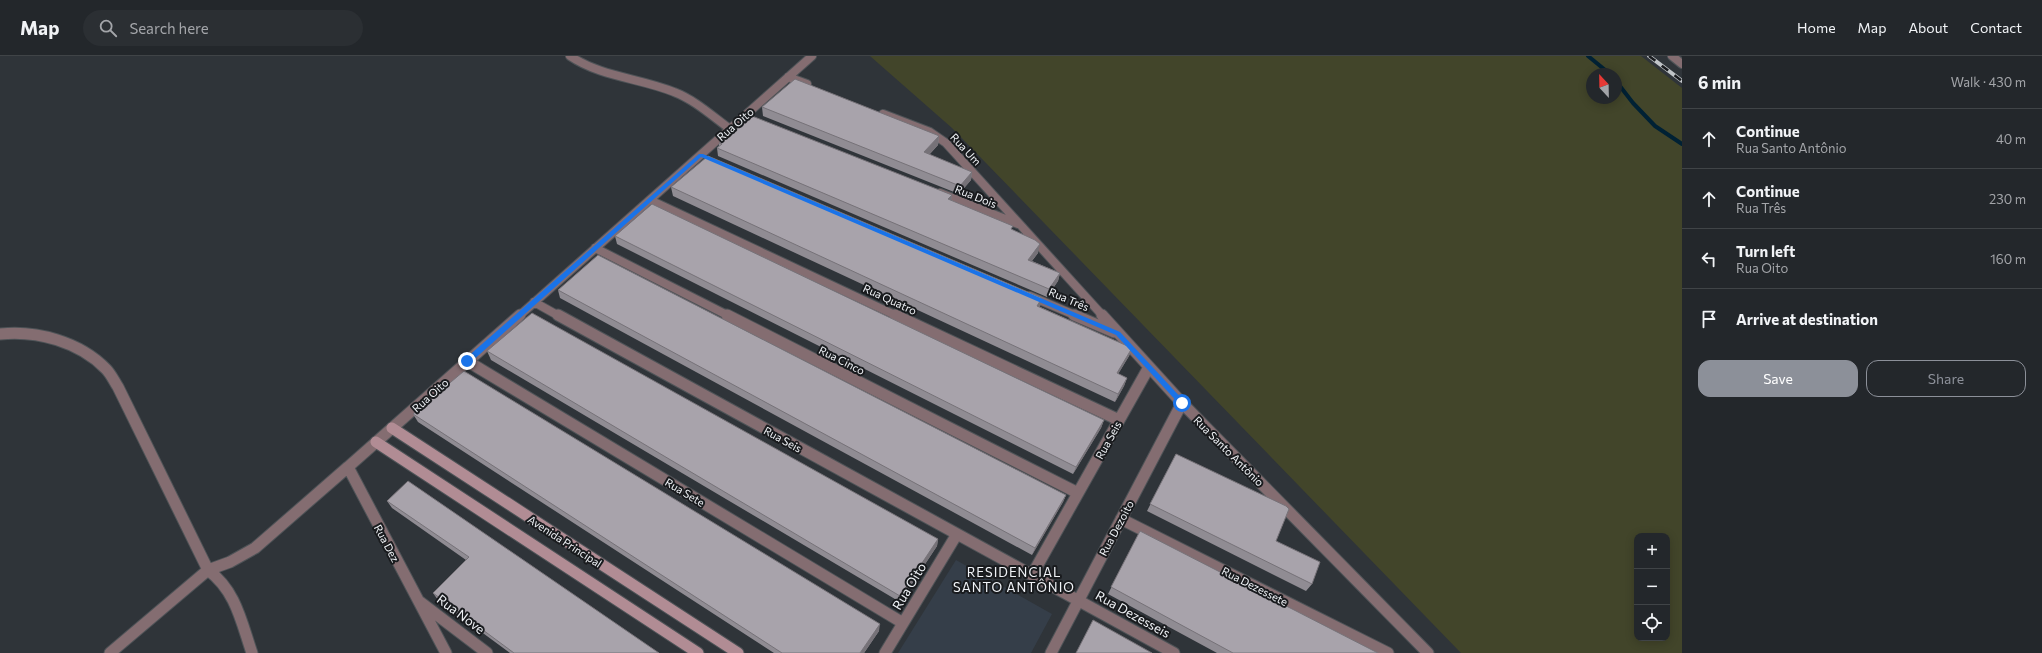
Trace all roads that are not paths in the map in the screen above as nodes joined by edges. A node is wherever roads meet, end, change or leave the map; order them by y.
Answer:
1 (570, 56) edge
2 (812, 56) edge
3 (1672, 56) edge
4 (1682, 64) edge
5 (788, 77) junction
6 (818, 89) edge
7 (878, 112) edge
8 (730, 129) junction
9 (931, 189) edge
10 (650, 200) junction
11 (1020, 225) junction
12 (595, 248) junction
13 (1023, 293) edge
14 (534, 302) junction
15 (1118, 333) junction
16 (0, 334) edge
17 (467, 361) junction
18 (1149, 367) junction
19 (1182, 403) junction
20 (1119, 420) junction
21 (392, 428) junction
22 (376, 442) junction
23 (348, 467) junction
24 (1078, 493) junction
25 (1121, 519) junction
26 (957, 534) junction
27 (208, 570) junction
28 (1032, 575) junction
29 (417, 600) junction
30 (1078, 601) junction
31 (903, 623) junction
32 (110, 653) edge
33 (252, 653) edge
34 (446, 653) edge
35 (487, 653) edge
36 (698, 653) edge
37 (738, 653) edge
38 (885, 653) edge
39 (1051, 653) edge
40 (1174, 653) edge
41 (1388, 653) edge
42 (1428, 653) edge

1 - 8 street
2 - 5 street, Rua Oito
3 - 4 street
5 - 6 street
5 - 8 street, Rua Oito
7 - 11 street, Rua Um
8 - 10 street, Rua Oito
9 - 11 street, Rua Dois
10 - 12 street, Rua Oito
10 - 20 street, Rua Quatro
11 - 15 street, Rua Santo Antônio
12 - 14 street, Rua Oito
12 - 24 street, Rua Cinco
13 - 15 street, Rua Três
14 - 17 street, Rua Oito
14 - 26 street, Rua Seis
15 - 18 street, Rua Santo Antônio
16 - 27 street
17 - 21 street, Rua Oito
17 - 31 street, Rua Sete
18 - 19 street, Rua Santo Antônio
18 - 20 street, Rua Seis
19 - 25 street, Rua Dezoito
19 - 42 street, Rua Santo Antônio
20 - 24 street, Rua Seis
21 - 22 street, Rua Oito
21 - 37 street, Avenida Principal
22 - 23 street
22 - 36 street, Avenida Principal
23 - 27 street
23 - 29 street, Rua Dez
24 - 28 street, Rua Seis
25 - 30 street, Rua Dezoito
25 - 41 street, Rua Dezessete
26 - 28 street, Rua Seis
26 - 31 street, Rua Oito
27 - 32 street
27 - 33 street
28 - 30 street, Rua Seis
29 - 34 street, Rua Dez
29 - 35 street, Rua Nove
30 - 39 street, Rua Dezoito
30 - 40 street, Rua Dezesseis
31 - 38 street, Rua Oito

